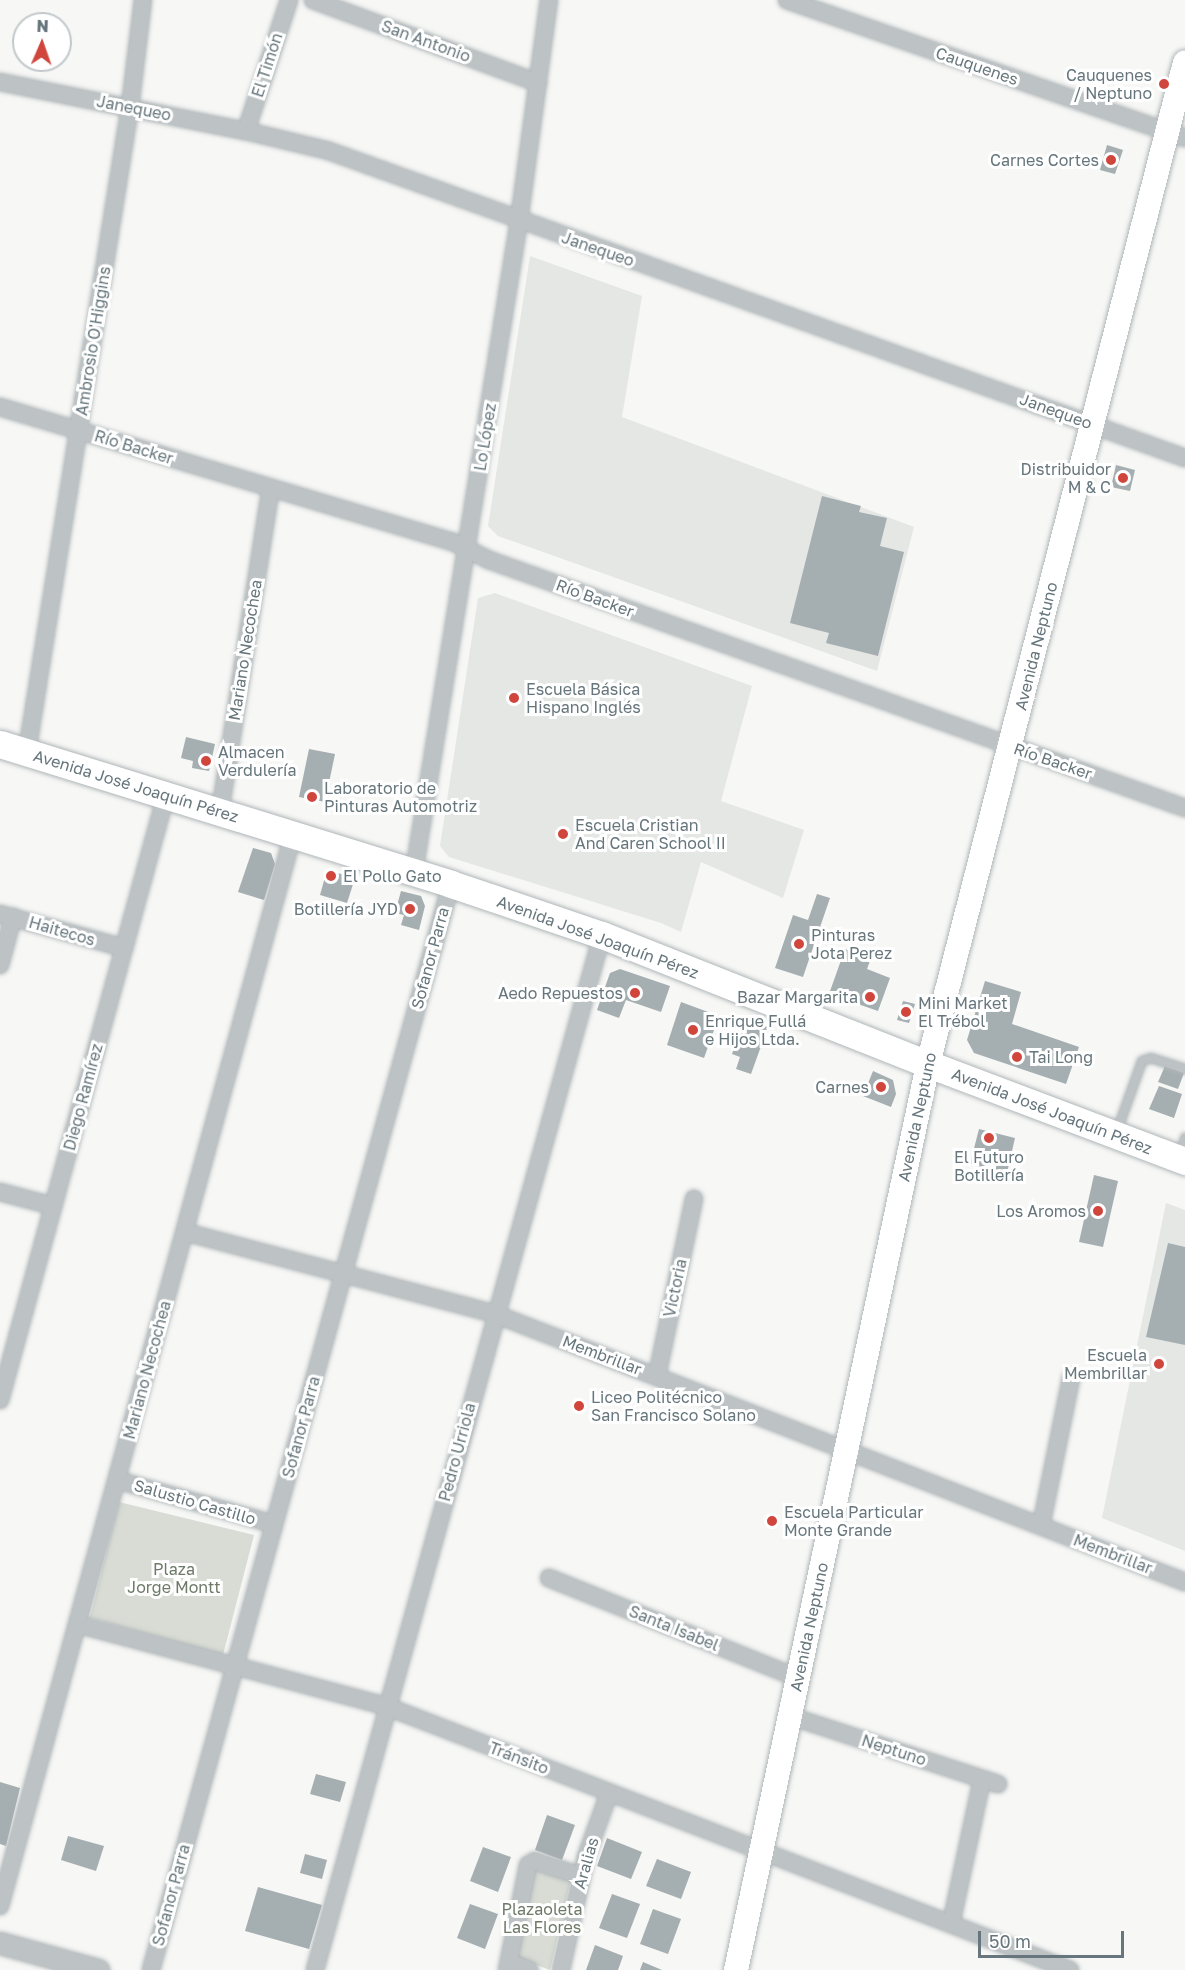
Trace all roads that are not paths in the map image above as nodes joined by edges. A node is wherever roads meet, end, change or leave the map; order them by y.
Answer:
1 (143, 0) edge
2 (289, 0) edge
3 (313, 0) edge
4 (549, 0) edge
5 (787, 0) edge
6 (1185, 62) edge
7 (0, 82) edge
8 (538, 83) junction
9 (130, 107) junction
10 (246, 130) junction
11 (1176, 135) edge
12 (519, 221) junction
13 (0, 407) edge
14 (1093, 424) junction
15 (78, 430) junction
16 (1185, 458) edge
17 (271, 488) junction
18 (468, 549) junction
19 (0, 744) edge
20 (1011, 747) junction
21 (27, 752) junction
22 (166, 795) junction
23 (1185, 808) edge
24 (220, 812) junction
25 (293, 834) junction
26 (414, 872) junction
27 (450, 884) junction
28 (7, 916) edge
29 (602, 935) junction
30 (123, 948) junction
31 (0, 965) edge
32 (928, 1064) junction
33 (1185, 1069) edge
34 (1115, 1136) junction
35 (1183, 1153) edge
36 (0, 1192) edge
37 (694, 1199) dead end
38 (53, 1206) junction
39 (184, 1232) junction
40 (343, 1274) junction
41 (495, 1314) junction
42 (657, 1376) junction
43 (1071, 1378) dead end
44 (0, 1400) edge
45 (846, 1449) junction
46 (117, 1480) junction
47 (274, 1524) junction
48 (1041, 1526) junction
49 (549, 1578) dead end
50 (1185, 1582) edge
51 (77, 1624) junction
52 (235, 1666) junction
53 (798, 1678) junction
54 (388, 1707) junction
55 (790, 1716) junction
56 (609, 1793) junction
57 (761, 1852) junction
58 (581, 1876) junction
59 (0, 1906) edge
60 (951, 1924) junction
61 (0, 1942) edge
62 (508, 1966) edge
63 (1052, 1967) edge
64 (98, 1970) edge
65 (151, 1970) edge
66 (315, 1970) edge
67 (530, 1970) edge
68 (561, 1970) edge
69 (736, 1970) edge
70 (1070, 1970) edge

1 - 9 street, Ambrosio O'Higgins
2 - 10 street, El Timón
3 - 8 street, San Antonio
4 - 8 street, Lo López
5 - 11 street, Cauquenes
6 - 11 main road, Avenida Neptuno
7 - 9 street, Janequeo
8 - 12 street, Lo López
9 - 10 street, Janequeo
9 - 15 street, Ambrosio O'Higgins
10 - 12 street, Janequeo
11 - 14 main road, Avenida Neptuno
12 - 14 street, Janequeo
12 - 18 street, Lo López
13 - 15 street, Río Backer
14 - 16 street, Janequeo
14 - 20 main road, Avenida Neptuno
15 - 17 street, Río Backer
15 - 21 street, Ambrosio O'Higgins
17 - 18 street, Río Backer
17 - 24 street, Mariano Necochea
18 - 20 street, Río Backer
18 - 26 street, Lo López
19 - 21 main road, Avenida José Joaquín Pérez
20 - 23 street, Río Backer
20 - 32 main road, Avenida Neptuno
21 - 22 main road, Avenida José Joaquín Pérez
22 - 24 main road, Avenida José Joaquín Pérez
22 - 30 street, Diego Ramírez
24 - 25 main road, Avenida José Joaquín Pérez
25 - 26 main road, Avenida José Joaquín Pérez
25 - 39 street, Mariano Necochea
26 - 27 main road, Avenida José Joaquín Pérez
27 - 29 main road, Avenida José Joaquín Pérez
27 - 40 street, Sofanor Parra
28 - 30 street, Haitecos
28 - 31 street
29 - 32 main road, Avenida José Joaquín Pérez
29 - 41 street, Pedro Urriola
30 - 38 street, Diego Ramírez
32 - 34 main road, Avenida José Joaquín Pérez
32 - 45 main road, Avenida Neptuno
33 - 34 lane
34 - 35 main road, Avenida José Joaquín Pérez
36 - 38 street
37 - 42 street, Victoria
38 - 44 street, Diego Ramírez
39 - 40 street, Membrillar
39 - 46 street, Mariano Necochea
40 - 41 street, Membrillar
40 - 47 street, Sofanor Parra
41 - 42 street, Membrillar
41 - 54 street, Pedro Urriola
42 - 45 street, Membrillar
43 - 48 street
45 - 48 street, Membrillar
45 - 53 main road, Avenida Neptuno
46 - 47 street, Salustio Castillo
46 - 51 street, Mariano Necochea
47 - 52 street, Sofanor Parra
48 - 50 street, Membrillar
49 - 53 street, Santa Isabel
51 - 52 street, Tránsito
51 - 59 street, Mariano Necochea
52 - 54 street, Tránsito
52 - 65 street, Sofanor Parra
53 - 55 main road, Avenida Neptuno
54 - 56 street, Tránsito
54 - 66 street, Pedro Urriola
55 - 57 main road, Avenida Neptuno
55 - 60 street, Neptuno
56 - 57 street, Tránsito
56 - 58 street, Aralias
57 - 60 street, Tránsito
57 - 69 main road, Avenida Neptuno
58 - 62 street
58 - 68 street, Aralias
60 - 63 street, Tránsito
61 - 64 street
62 - 67 street
63 - 70 street, Tránsito

